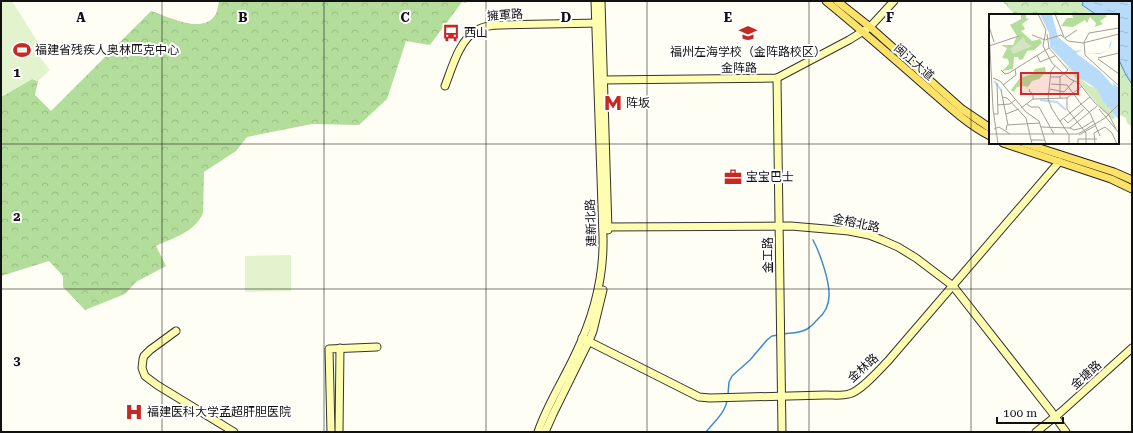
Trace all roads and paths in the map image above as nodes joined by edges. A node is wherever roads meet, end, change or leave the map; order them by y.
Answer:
1 (595, 1) edge
2 (600, 1) edge
3 (826, 1) edge
4 (837, 1) edge
5 (894, 1) edge
6 (598, 23) junction
7 (867, 30) junction
8 (777, 78) junction
9 (602, 80) junction
10 (445, 86) dead end
11 (989, 127) edge
12 (989, 135) edge
13 (1006, 144) edge
14 (1027, 144) edge
15 (1059, 162) junction
16 (1132, 180) edge
17 (1132, 189) edge
18 (779, 226) junction
19 (605, 227) junction
20 (953, 286) junction
21 (176, 332) dead end
22 (586, 340) junction
23 (377, 346) dead end
24 (340, 348) junction
25 (1132, 348) edge
26 (781, 396) junction
27 (1056, 416) junction
28 (234, 432) edge
29 (331, 432) edge
30 (339, 432) edge
31 (538, 432) edge
32 (546, 432) edge
33 (782, 432) edge
34 (1036, 432) edge
35 (1066, 432) edge

1 - 6 street, 建新北路
2 - 6 street, 建新北路
3 - 7 main road, 闽江大道
4 - 7 main road, 闽江大道
5 - 7 street
6 - 9 street, 建新北路
6 - 10 street, 擁軍路
6 - 19 street, 建新北路
7 - 8 street, 金阵路
7 - 11 main road, 闽江大道
7 - 12 main road, 闽江大道
8 - 9 street, 金阵路
8 - 18 street, 金工路
9 - 19 street, 建新北路
13 - 15 main road
14 - 16 main road
15 - 17 main road
15 - 20 street, 金林路
18 - 19 street, 金榕北路
18 - 20 street, 金榕北路
18 - 26 street, 金工路
19 - 22 street, 建新北路
20 - 26 street, 金林路
20 - 27 street, 金榕北路
21 - 28 street
22 - 26 street, 金林路
22 - 31 street, 建新北路
22 - 32 street, 建新北路
23 - 24 street
24 - 29 street
24 - 30 street
25 - 27 street, 金塘路
26 - 33 street, 金工路
27 - 34 street, 金塘路
27 - 35 street, 金榕北路

